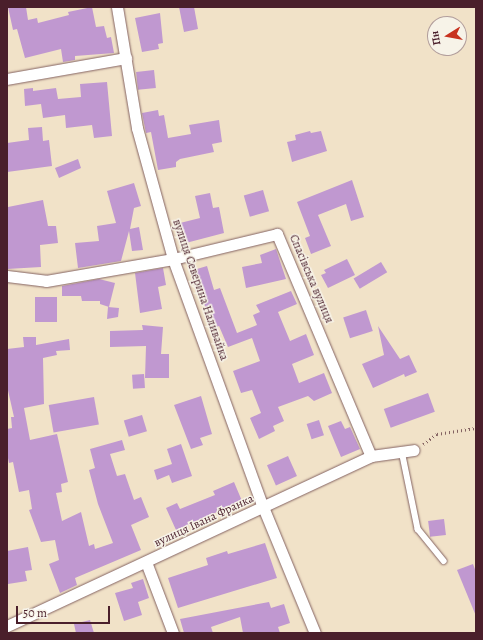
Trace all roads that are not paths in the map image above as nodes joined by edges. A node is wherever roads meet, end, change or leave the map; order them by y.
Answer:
1 (117, 7) edge
2 (126, 58) junction
3 (7, 79) edge
4 (173, 259) junction
5 (7, 276) edge
6 (414, 450) road end
7 (402, 451) junction
8 (371, 456) junction
9 (263, 507) junction
10 (444, 561) dead end
11 (146, 562) junction
12 (7, 626) edge
13 (173, 633) edge
14 (316, 633) edge

1 - 2 street, вулиця Северина Наливайка
2 - 3 street
2 - 4 street, вулиця Северина Наливайка
4 - 5 street, Спасівська вулиця
4 - 8 street, Спасівська вулиця
4 - 9 street, вулиця Северина Наливайка
6 - 7 street, вулиця Івана Франка
7 - 8 street, вулиця Івана Франка
7 - 10 lane
8 - 9 street, вулиця Івана Франка
9 - 11 street, вулиця Івана Франка
9 - 14 street, вулиця Северина Наливайка
11 - 12 street, вулиця Івана Франка
11 - 13 street

